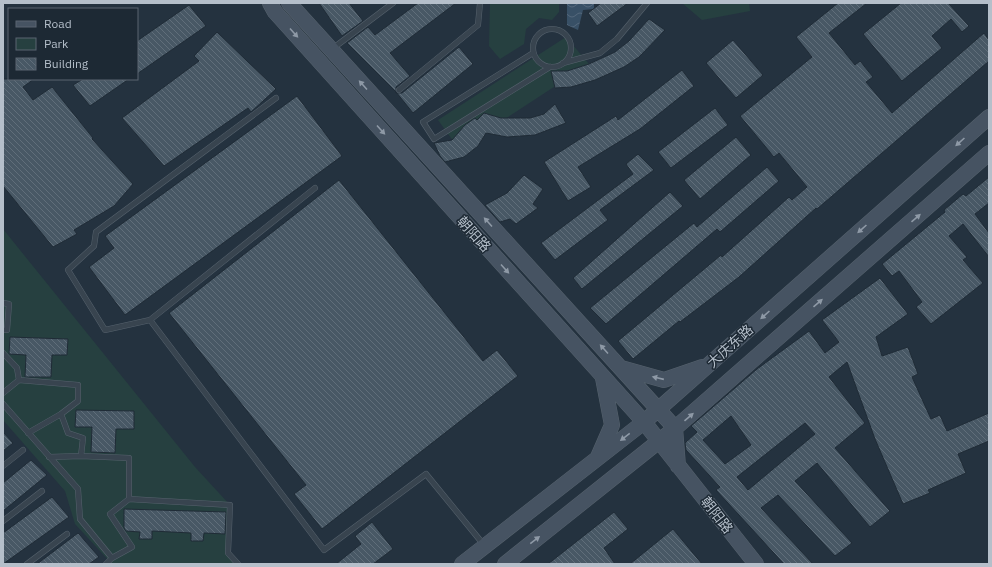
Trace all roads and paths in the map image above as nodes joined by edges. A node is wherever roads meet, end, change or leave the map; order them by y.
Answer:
1 (270, 3) edge
2 (289, 3) edge
3 (393, 3) edge
4 (480, 3) edge
5 (647, 3) edge
6 (331, 50) junction
7 (533, 53) junction
8 (563, 63) junction
9 (550, 67) junction
10 (399, 90) dead end
11 (276, 98) dead end
12 (989, 117) edge
13 (989, 153) edge
14 (315, 188) dead end
15 (3, 303) edge
16 (150, 320) junction
17 (3, 330) edge
18 (3, 353) edge
19 (708, 365) junction
20 (621, 368) junction
21 (603, 377) junction
22 (19, 380) junction
23 (3, 393) edge
24 (3, 404) edge
25 (659, 409) junction
26 (61, 414) junction
27 (644, 422) junction
28 (675, 428) junction
29 (28, 433) junction
30 (659, 442) junction
31 (23, 450) dead end
32 (81, 456) junction
33 (49, 457) junction
34 (597, 458) junction
35 (3, 466) edge
36 (678, 466) junction
37 (42, 491) dead end
38 (129, 499) junction
39 (3, 521) edge
40 (67, 534) dead end
41 (485, 546) junction
42 (112, 558) junction
43 (27, 564) edge
44 (106, 564) edge
45 (238, 564) edge
46 (462, 564) edge
47 (505, 564) edge
48 (756, 564) edge

1 -> 21 main road, 朝阳路
2 - 6 main road, 朝阳路
3 - 6 lane
4 - 10 lane
5 - 8 lane
20 -> 6 main road, 朝阳路
7 - 8 lane
7 - 9 lane
7 - 9 lane
8 - 9 lane
11 - 16 lane
12 -> 19 main road, 大庆东路
28 -> 13 main road, 大庆东路
14 - 16 lane
15 - 17 lane
16 - 41 lane
18 - 22 lane
19 -> 20 main road
19 - 25 main road, 大庆东路
20 - 25 main road, 朝阳路
21 - 27 main road, 朝阳路
21 - 34 main road
22 - 23 lane
22 - 26 lane
24 - 29 lane
25 - 27 main road, 大庆东路
25 - 28 main road, 朝阳路
26 - 29 lane
26 - 32 lane
27 - 30 main road, 朝阳路
27 -> 34 main road, 大庆东路
28 - 30 main road, 大庆东路
28 - 36 main road
29 - 33 lane
30 - 36 main road, 朝阳路
47 -> 30 main road, 大庆东路
31 - 35 lane
32 - 33 lane
32 - 38 lane
33 - 42 lane
34 - 41 main road, 大庆东路
36 - 48 main road, 朝阳路
37 - 39 lane
38 - 42 lane
38 - 45 lane
40 - 43 lane
41 - 46 main road, 大庆东路
42 - 44 lane

